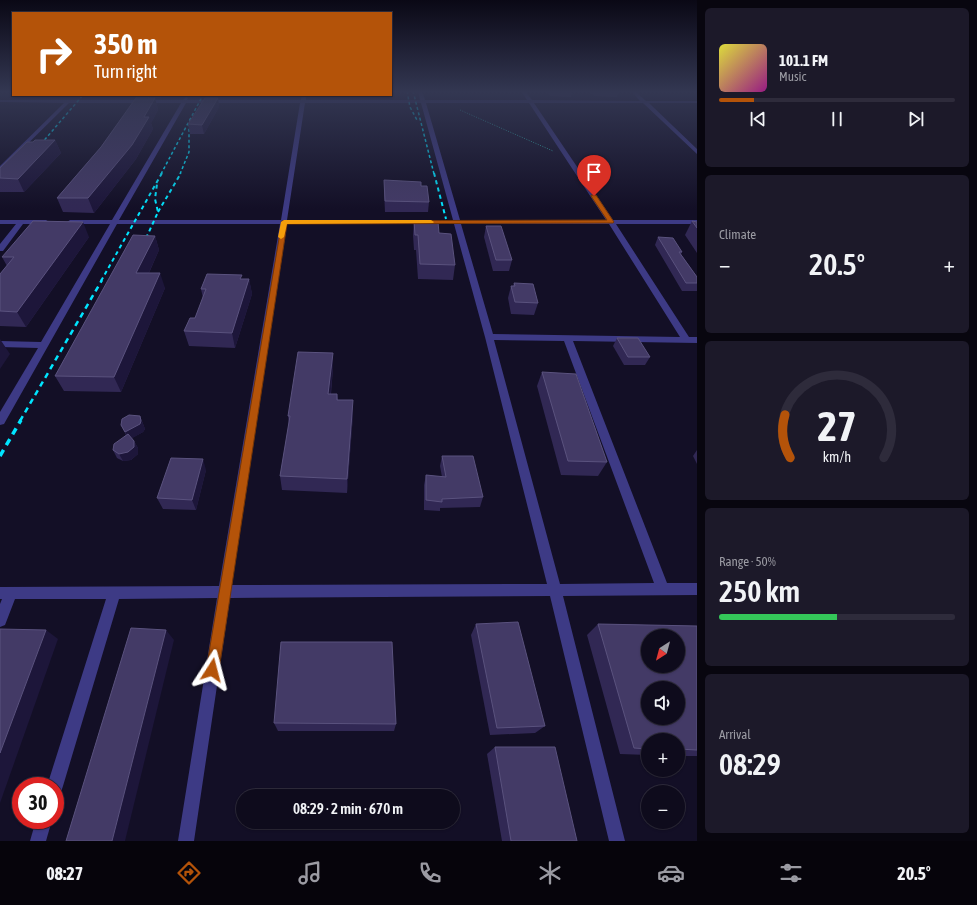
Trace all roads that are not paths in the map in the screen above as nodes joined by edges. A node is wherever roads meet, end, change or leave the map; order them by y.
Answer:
1 (39, 130) edge
2 (168, 130) edge
3 (299, 130) edge
4 (431, 130) edge
5 (549, 130) edge
6 (674, 130) edge
7 (697, 152) edge
8 (0, 169) edge
9 (0, 222) edge
10 (21, 222) junction
11 (52, 222) edge
12 (60, 222) edge
13 (115, 222) junction
14 (284, 222) junction
15 (457, 222) junction
16 (611, 222) junction
17 (697, 222) edge
18 (0, 249) edge
19 (489, 337) junction
20 (567, 338) junction
21 (686, 340) junction
22 (697, 340) edge
23 (0, 344) edge
24 (44, 345) junction
25 (0, 421) edge
26 (664, 589) junction
27 (697, 589) edge
28 (555, 590) junction
29 (224, 592) junction
30 (6, 593) edge
31 (114, 593) junction
32 (0, 620) edge
33 (58, 777) edge
34 (41, 829) edge
35 (38, 841) edge
36 (186, 841) edge
37 (617, 841) edge

1 - 8 street
2 - 13 street
3 - 14 street
4 - 15 street
5 - 16 street
6 - 7 street
9 - 10 street
10 - 11 street
10 - 18 street
12 - 13 street
13 - 14 street
13 - 24 street
14 - 15 street
14 - 29 street
15 - 16 street
15 - 19 street
16 - 17 street
16 - 21 street
19 - 20 street
19 - 28 street
20 - 21 street
20 - 26 street
21 - 22 street
23 - 24 street
24 - 25 street
26 - 27 street
26 - 28 street
28 - 29 street
28 - 37 street
29 - 31 street
29 - 36 street
30 - 31 street
30 - 32 street
31 - 33 street
34 - 35 street

